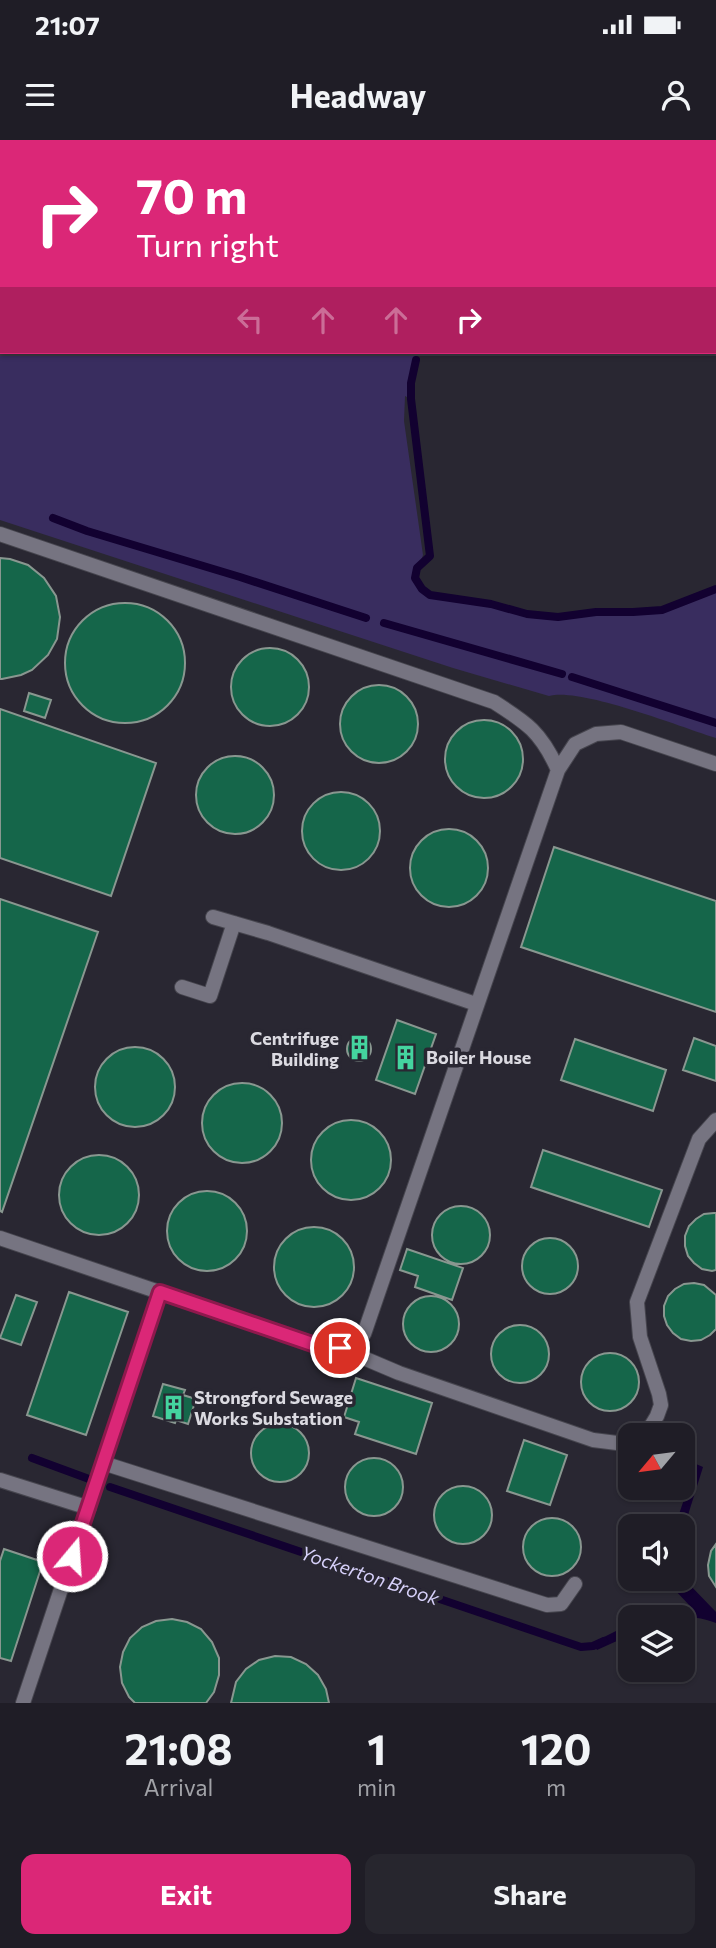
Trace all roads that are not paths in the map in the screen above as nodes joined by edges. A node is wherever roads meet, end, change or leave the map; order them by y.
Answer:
1 (0, 534) edge
2 (716, 764) edge
3 (558, 770) junction
4 (213, 917) dead end
5 (234, 923) junction
6 (182, 987) dead end
7 (477, 1004) junction
8 (716, 1120) edge
9 (0, 1238) edge
10 (160, 1292) junction
11 (340, 1348) junction
12 (653, 1423) edge
13 (618, 1443) edge
14 (103, 1463) junction
15 (0, 1480) edge
16 (89, 1508) junction
17 (575, 1584) dead end
18 (23, 1703) edge

1 - 3 lane
2 - 3 lane
3 - 7 lane
4 - 5 lane
5 - 6 lane
5 - 7 lane
7 - 11 lane
8 - 12 lane
9 - 10 lane
10 - 11 lane
10 - 14 lane
11 - 13 lane
14 - 16 lane
14 - 17 lane
15 - 16 lane
16 - 18 lane

